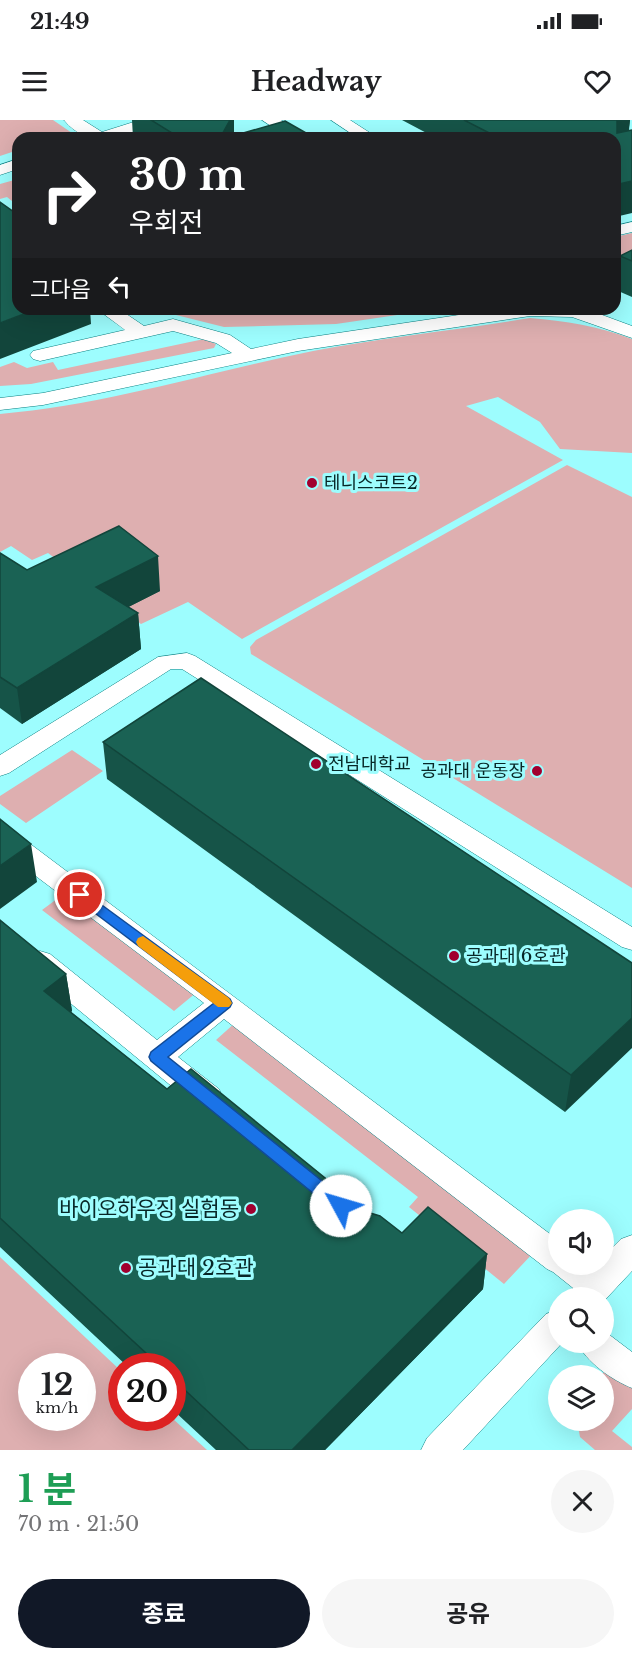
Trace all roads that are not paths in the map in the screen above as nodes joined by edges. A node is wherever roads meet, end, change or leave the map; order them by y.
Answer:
1 (72, 120) edge
2 (156, 120) edge
3 (270, 120) edge
4 (339, 120) edge
5 (91, 132) edge
6 (119, 132) edge
7 (290, 132) edge
8 (360, 132) edge
9 (115, 315) edge
10 (497, 315) edge
11 (586, 315) edge
12 (140, 332) junction
13 (632, 332) edge
14 (39, 356) dead end
15 (249, 356) junction
16 (0, 404) edge
17 (0, 767) edge
18 (0, 835) edge
19 (632, 940) edge
20 (19, 945) edge
21 (225, 1003) junction
22 (157, 1057) junction
23 (230, 1116) edge
24 (632, 1249) edge
25 (548, 1251) edge
26 (575, 1275) edge
27 (586, 1287) edge
28 (595, 1287) edge
29 (548, 1336) edge
30 (608, 1353) edge
31 (632, 1372) edge
32 (439, 1450) edge

1 - 5 lane
2 - 6 lane
3 - 7 lane
4 - 8 lane
9 - 12 lane
10 - 15 lane
11 - 13 lane
12 - 14 lane
12 - 15 lane
15 - 16 lane
17 - 19 lane
18 - 21 lane
20 - 22 lane
21 - 22 lane
21 - 25 lane
22 - 23 lane
24 - 28 lane
26 - 27 lane
29 - 32 lane
30 - 31 lane

